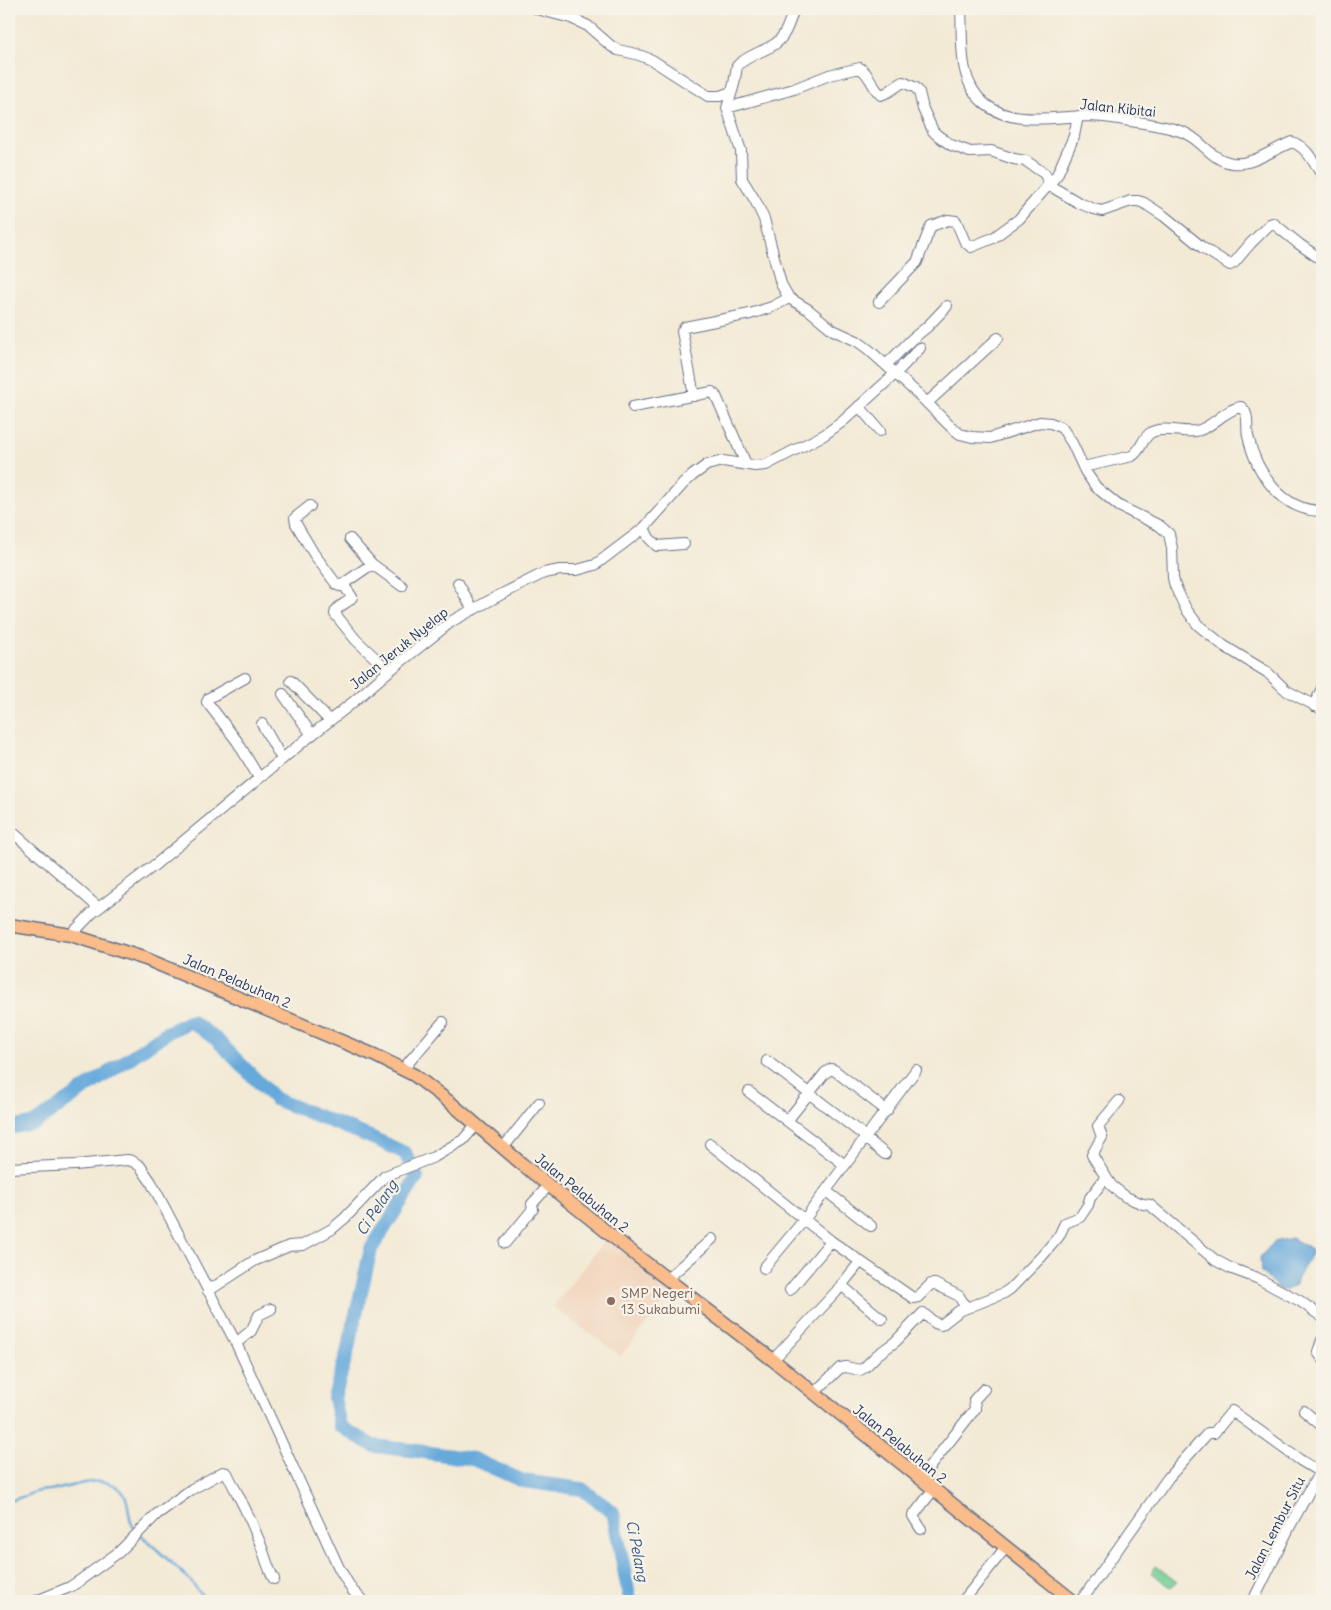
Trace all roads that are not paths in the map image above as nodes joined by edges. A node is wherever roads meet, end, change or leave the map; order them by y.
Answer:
1 (537, 9) edge
2 (794, 9) edge
3 (961, 9) edge
4 (731, 92) junction
5 (726, 108) junction
6 (1078, 116) junction
7 (1322, 175) edge
8 (1049, 185) junction
9 (1322, 260) edge
10 (789, 298) junction
11 (879, 302) dead end
12 (947, 306) dead end
13 (998, 338) dead end
14 (920, 348) dead end
15 (886, 365) junction
16 (896, 373) junction
17 (694, 396) junction
18 (926, 402) junction
19 (859, 406) junction
20 (633, 407) dead end
21 (880, 431) dead end
22 (746, 464) junction
23 (1083, 468) junction
24 (310, 506) dead end
25 (1322, 511) edge
26 (644, 528) junction
27 (350, 539) dead end
28 (684, 544) dead end
29 (372, 564) junction
30 (458, 583) dead end
31 (343, 584) junction
32 (402, 586) dead end
33 (473, 610) junction
34 (389, 671) junction
35 (245, 678) dead end
36 (291, 681) dead end
37 (1322, 688) edge
38 (283, 694) dead end
39 (1318, 707) edge
40 (330, 721) junction
41 (262, 724) dead end
42 (312, 735) junction
43 (282, 759) junction
44 (259, 778) junction
45 (9, 829) edge
46 (99, 908) junction
47 (9, 925) edge
48 (71, 935) junction
49 (443, 1022) dead end
50 (768, 1061) dead end
51 (403, 1069) junction
52 (916, 1070) dead end
53 (749, 1092) dead end
54 (809, 1093) junction
55 (1119, 1101) dead end
56 (539, 1103) dead end
57 (887, 1111) junction
58 (787, 1121) junction
59 (476, 1125) junction
60 (865, 1137) junction
61 (710, 1144) dead end
62 (503, 1148) junction
63 (886, 1154) dead end
64 (845, 1165) junction
65 (9, 1168) edge
66 (1106, 1177) junction
67 (549, 1185) junction
68 (826, 1191) junction
69 (804, 1220) junction
70 (871, 1226) dead end
71 (712, 1239) dead end
72 (831, 1241) junction
73 (505, 1243) dead end
74 (860, 1262) junction
75 (764, 1268) dead end
76 (667, 1279) junction
77 (841, 1285) junction
78 (790, 1290) dead end
79 (208, 1291) junction
80 (966, 1308) junction
81 (270, 1309) dead end
82 (1322, 1317) edge
83 (882, 1319) dead end
84 (1322, 1340) edge
85 (236, 1343) junction
86 (1322, 1358) edge
87 (773, 1360) junction
88 (984, 1389) dead end
89 (814, 1394) junction
90 (1304, 1411) dead end
91 (1322, 1426) edge
92 (1321, 1470) edge
93 (920, 1479) junction
94 (933, 1490) junction
95 (921, 1529) dead end
96 (1006, 1547) junction
97 (274, 1579) dead end
98 (36, 1601) edge
99 (364, 1601) edge
100 (963, 1601) edge
101 (1073, 1601) edge
102 (1081, 1601) edge
103 (1253, 1601) edge

1 - 4 street
2 - 4 street
3 - 6 street, Jalan Kibitai
4 - 5 street
5 - 8 street
5 - 10 street
6 - 7 street, Jalan Kibitai
6 - 8 street
8 - 9 street
8 - 11 street
10 - 15 street
10 - 17 street
12 - 15 street
13 - 18 street
14 - 16 street, Jalan Jeruk Nyelap
15 - 16 street
16 - 18 street
16 - 19 street, Jalan Jeruk Nyelap
17 - 20 street
17 - 22 street
18 - 23 street
19 - 21 street
19 - 22 street, Jalan Jeruk Nyelap
22 - 26 street, Jalan Jeruk Nyelap
23 - 25 street
23 - 39 street
24 - 31 street
26 - 28 street
26 - 33 street, Jalan Jeruk Nyelap
27 - 29 street
29 - 31 street
29 - 32 street
30 - 33 street
31 - 34 street
33 - 34 street, Jalan Jeruk Nyelap
34 - 40 street, Jalan Jeruk Nyelap
35 - 44 street
36 - 40 street
37 - 39 street
38 - 42 street
40 - 42 street, Jalan Jeruk Nyelap
41 - 43 street
42 - 43 street, Jalan Jeruk Nyelap
43 - 44 street, Jalan Jeruk Nyelap
44 - 46 street, Jalan Jeruk Nyelap
45 - 46 street
46 - 48 street, Jalan Jeruk Nyelap
47 - 48 main road, Jalan Pelabuhan 2
48 - 51 main road, Jalan Pelabuhan 2
49 - 51 street
50 - 54 street
51 - 59 main road, Jalan Pelabuhan 2
52 - 57 street
53 - 58 street
54 - 57 street
54 - 58 street
54 - 60 street
55 - 66 street
56 - 62 street
57 - 60 street
58 - 64 street
59 - 62 main road, Jalan Pelabuhan 2
59 - 79 street
60 - 63 street
60 - 64 street
61 - 69 street
62 - 67 main road, Jalan Pelabuhan 2
64 - 68 street
65 - 79 street
66 - 80 street
66 - 82 street
67 - 73 street
67 - 76 main road, Jalan Pelabuhan 2
68 - 69 street
68 - 70 street
69 - 72 street
69 - 75 street
71 - 76 street
72 - 74 street
72 - 78 street
74 - 77 street
74 - 80 street
76 - 87 main road, Jalan Pelabuhan 2
77 - 83 street
77 - 87 street
79 - 85 street
80 - 89 street
81 - 85 street
84 - 86 street
85 - 99 street
87 - 89 main road, Jalan Pelabuhan 2
88 - 93 street
89 - 93 main road, Jalan Pelabuhan 2
90 - 91 street
92 - 102 street
92 - 103 street, Jalan Lembur Situ
93 - 94 main road, Jalan Pelabuhan 2
94 - 95 street
94 - 96 main road, Jalan Pelabuhan 2
96 - 100 street
96 - 101 main road, Jalan Pelabuhan 2
97 - 98 street

